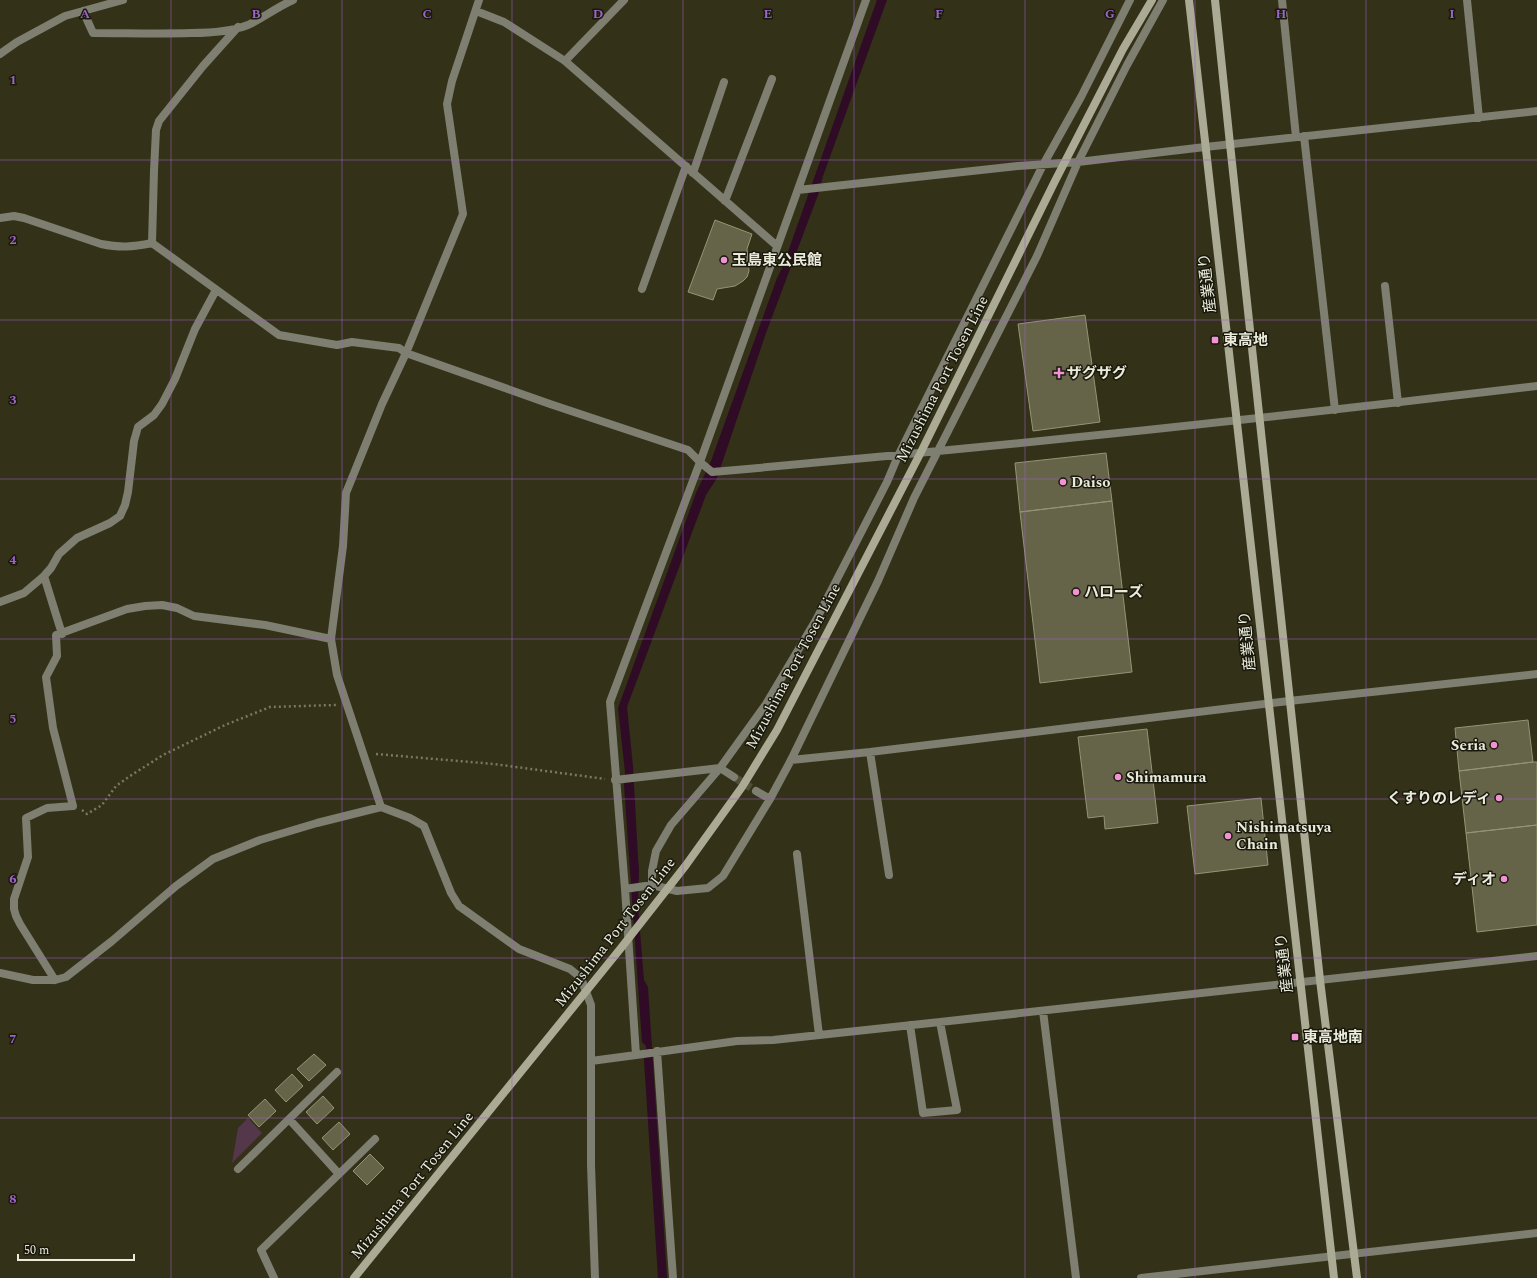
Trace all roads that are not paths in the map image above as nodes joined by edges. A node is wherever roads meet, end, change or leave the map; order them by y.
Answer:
1 (123, 0) edge
2 (293, 0) edge
3 (479, 0) edge
4 (624, 0) edge
5 (866, 0) edge
6 (1130, 0) edge
7 (1152, 0) edge
8 (1164, 0) edge
9 (1189, 0) edge
10 (1215, 0) edge
11 (1282, 0) edge
12 (1467, 0) edge
13 (83, 11) junction
14 (476, 11) junction
15 (238, 27) junction
16 (0, 54) edge
17 (565, 61) junction
18 (772, 79) dead end
19 (724, 82) dead end
20 (1537, 111) edge
21 (1479, 118) junction
22 (1300, 137) junction
23 (1230, 144) junction
24 (1205, 147) junction
25 (1078, 162) junction
26 (1043, 165) junction
27 (686, 166) junction
28 (693, 173) junction
29 (798, 190) junction
30 (725, 201) junction
31 (0, 218) edge
32 (152, 243) junction
33 (777, 246) junction
34 (1385, 286) dead end
35 (642, 289) dead end
36 (216, 290) junction
37 (406, 353) junction
38 (1537, 386) edge
39 (1398, 403) junction
40 (1335, 410) junction
41 (1260, 418) junction
42 (1238, 420) junction
43 (939, 452) junction
44 (920, 454) junction
45 (898, 456) junction
46 (700, 462) junction
47 (44, 576) junction
48 (0, 602) edge
49 (62, 634) junction
50 (330, 639) junction
51 (1537, 674) edge
52 (1289, 701) junction
53 (1268, 703) junction
54 (870, 752) junction
55 (791, 760) junction
56 (720, 768) junction
57 (734, 777) tunnel mouth
58 (615, 780) junction
59 (756, 791) tunnel mouth
60 (770, 799) junction
61 (381, 807) junction
62 (797, 854) dead end
63 (890, 874) dead end
64 (652, 885) junction
65 (625, 888) junction
66 (1537, 956) edge
67 (0, 972) edge
68 (54, 980) junction
69 (1320, 980) junction
70 (1301, 982) junction
71 (1043, 1011) junction
72 (940, 1022) junction
73 (910, 1025) junction
74 (819, 1035) junction
75 (657, 1051) junction
76 (636, 1055) junction
77 (591, 1061) junction
78 (337, 1072) dead end
79 (289, 1118) junction
80 (374, 1139) dead end
81 (238, 1169) dead end
82 (339, 1174) junction
83 (1537, 1233) edge
84 (1355, 1254) junction
85 (1332, 1257) junction
86 (1204, 1274) edge
87 (274, 1278) edge
88 (354, 1278) edge
89 (595, 1278) edge
90 (673, 1278) edge
91 (1076, 1278) edge
92 (1141, 1278) edge
93 (1334, 1278) edge
94 (1357, 1278) edge

1 - 13 street
2 - 15 street
3 - 14 street
4 - 17 street
5 - 29 street
6 - 26 street
7 - 44 street, Mizushima Port Tosen Line
8 - 25 street
9 - 24 street, 産業通り
10 - 23 street
11 - 22 street
12 - 21 street
13 - 15 street
13 - 16 street
14 - 17 street
14 - 37 street
15 - 32 street
17 - 27 street
18 - 30 street
19 - 28 street
20 - 21 street
21 - 22 street
22 - 23 street
22 - 40 street
23 - 24 street
23 - 41 street
24 - 25 street
24 - 42 street, 産業通り
25 - 26 street
25 - 43 street
26 - 29 street
26 - 45 street
27 - 28 street
27 - 35 street
28 - 30 street
29 - 33 street
30 - 33 street
31 - 32 street
32 - 36 street
33 - 46 street
34 - 39 street
36 - 37 street
36 - 47 street
37 - 46 street
37 - 50 street
38 - 39 street
39 - 40 street
40 - 41 street
41 - 42 street
41 - 52 street
42 - 43 street
42 - 53 street, 産業通り
43 - 44 street
43 - 55 street
44 - 45 street
44 - 88 street, Mizushima Port Tosen Line
45 - 46 street
45 - 56 street
46 - 58 street
47 - 48 street
47 - 49 street
49 - 50 street
49 - 68 street
50 - 61 street
51 - 52 street
52 - 53 street
52 - 69 street
53 - 54 street
53 - 70 street, 産業通り
54 - 55 street
54 - 63 street
55 - 60 street
56 - 57 street
56 - 58 street
56 - 64 street
58 - 65 street
59 - 60 street
60 - 64 street
61 - 68 street
61 - 77 street
62 - 74 street
64 - 65 street
65 - 76 street
66 - 69 street
67 - 68 street
69 - 70 street
69 - 84 street
70 - 71 street
70 - 85 street, 産業通り
71 - 72 street
71 - 91 street
72 - 73 street
72 - 73 street
73 - 74 street
74 - 75 street
75 - 76 street
75 - 90 street
76 - 77 street
77 - 89 street
78 - 79 street
79 - 81 street
79 - 82 street
80 - 82 street
82 - 87 street
83 - 84 street
84 - 85 street
84 - 94 street
85 - 86 street
85 - 93 street, 産業通り
86 - 92 street

